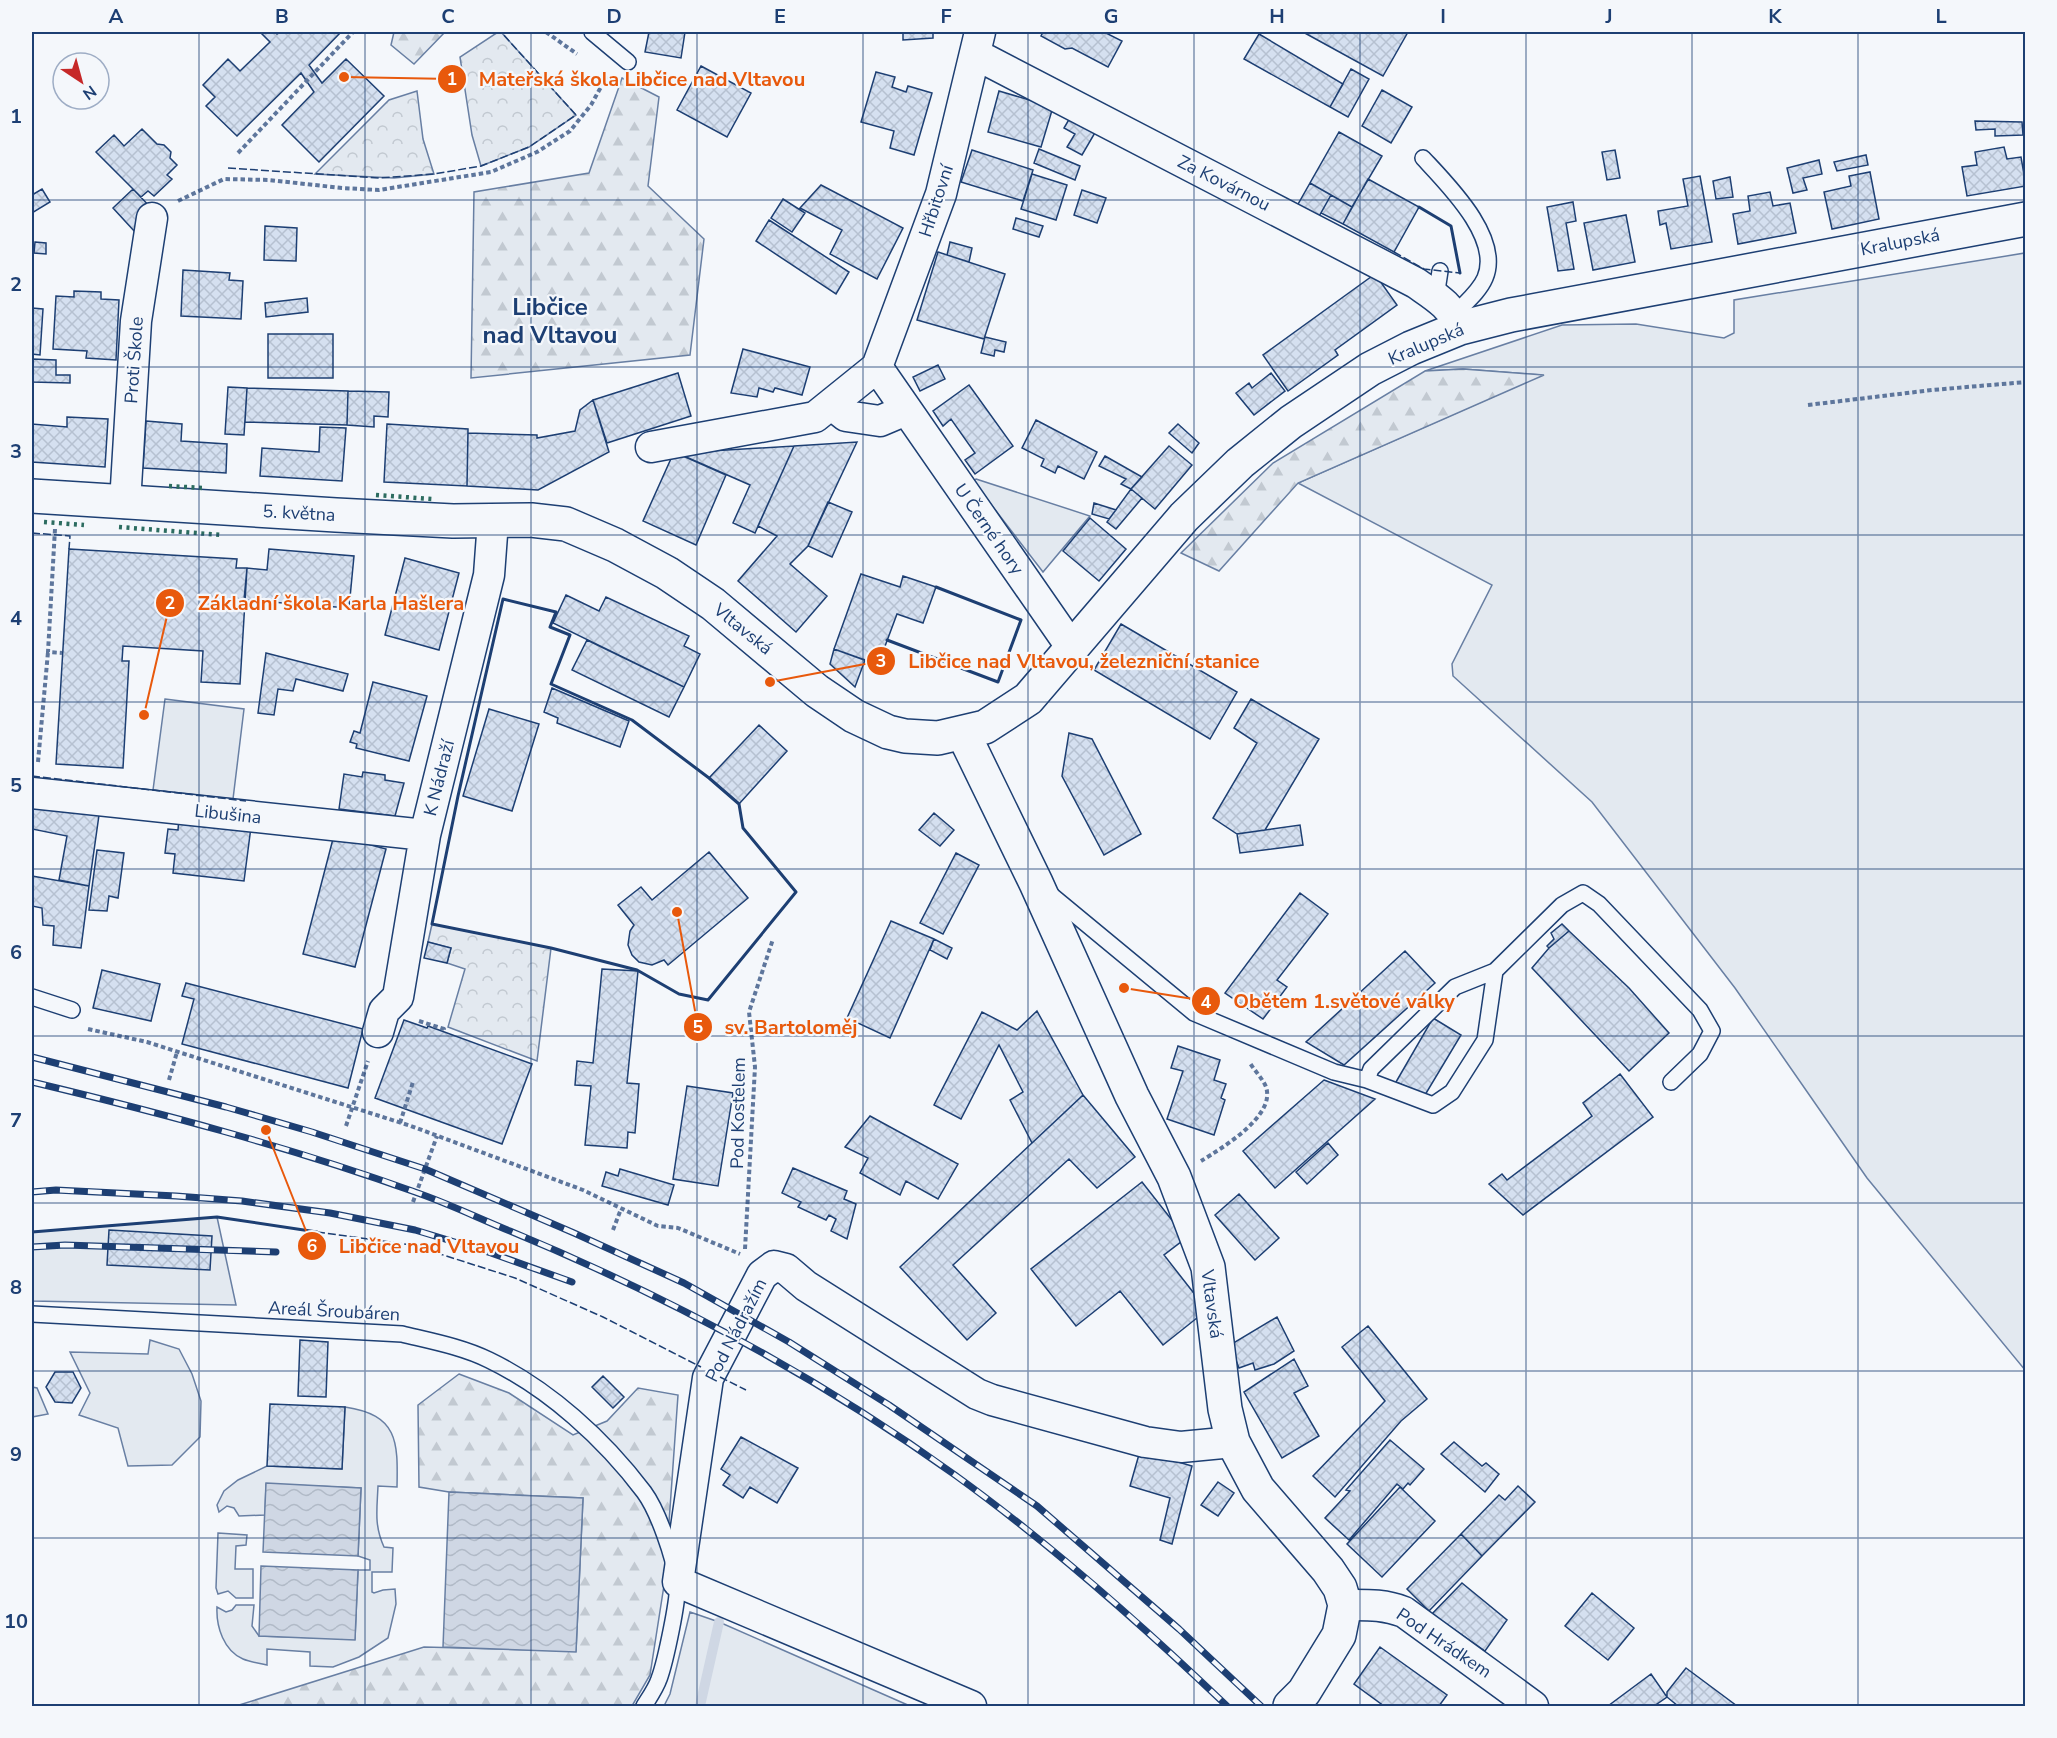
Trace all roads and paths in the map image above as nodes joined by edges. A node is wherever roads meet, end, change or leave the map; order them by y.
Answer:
1 (353, 32) edge
2 (591, 32) edge
3 (978, 43) edge
4 (628, 62) dead end
5 (607, 76) dead end
6 (238, 153) dead end
7 (1423, 158) dead end
8 (152, 218) joint
9 (2025, 219) edge
10 (1448, 302) junction
11 (877, 367) junction
12 (2025, 382) edge
13 (832, 405) junction
14 (1808, 405) dead end
15 (906, 410) junction
16 (651, 447) dead end
17 (32, 496) edge
18 (125, 503) junction
19 (493, 521) junction
20 (566, 525) joint
21 (55, 528) dead end
22 (1072, 648) junction
23 (48, 652) junction
24 (62, 653) dead end
25 (963, 733) junction
26 (34, 793) edge
27 (425, 835) junction
28 (1036, 883) junction
29 (773, 939) dead end
30 (1495, 971) junction
31 (32, 997) edge
32 (72, 1010) dead end
33 (1224, 1025) junction
34 (84, 1028) dead end
35 (378, 1032) joint
36 (177, 1052) junction
37 (169, 1080) dead end
38 (1367, 1080) junction
39 (413, 1082) dead end
40 (1671, 1082) dead end
41 (352, 1107) junction
42 (400, 1123) junction
43 (346, 1126) dead end
44 (437, 1136) junction
45 (1174, 1177) junction
46 (413, 1202) dead end
47 (621, 1209) junction
48 (613, 1230) dead end
49 (32, 1314) edge
50 (1233, 1442) junction
51 (678, 1582) junction
52 (1345, 1605) junction
53 (644, 1707) edge
54 (971, 1707) edge
55 (1290, 1707) edge
56 (1533, 1707) edge

1 - 6 path
2 - 4 lane
3 - 10 street, Za Kovárnou
3 - 11 street, Hřbitovní
5 - 8 path
7 - 10 lane
8 - 18 street, Proti Škole
9 - 10 street, Kralupská
10 - 22 street, Kralupská
11 - 13 street
11 - 15 street, U Černé hory
12 - 14 path
13 - 15 street
13 - 16 street
15 - 22 street, U Černé hory
17 - 18 street, 5. května
18 - 19 street, 5. května
19 - 20 street, 5. května
19 - 27 street, K Nádraží
20 - 25 street, Vltavská
21 - 23 path
22 - 25 street, Kralupská
23 - 24 path
23 - 26 path
25 - 28 street, Vltavská
26 - 27 street, Libušina
27 - 35 street, K Nádraží
28 - 33 lane, Vltavská
28 - 45 street, Vltavská
29 - 47 path, Pod Kostelem
30 - 38 lane
30 - 38 lane, Vltavská
30 - 40 lane
31 - 32 lane
33 - 38 lane, Vltavská
33 - 45 path
34 - 36 path
35 - 41 path
36 - 37 path
36 - 41 path
39 - 42 path
41 - 42 path
41 - 43 path
42 - 44 path
44 - 46 path
44 - 47 path
45 - 50 street, Vltavská
47 - 48 path
49 - 51 lane, Areál Šroubáren
50 - 51 street, Pod Nádražím
50 - 52 street, Vltavská
51 - 53 lane
51 - 54 street
52 - 55 street
52 - 56 street, Pod Hrádkem

